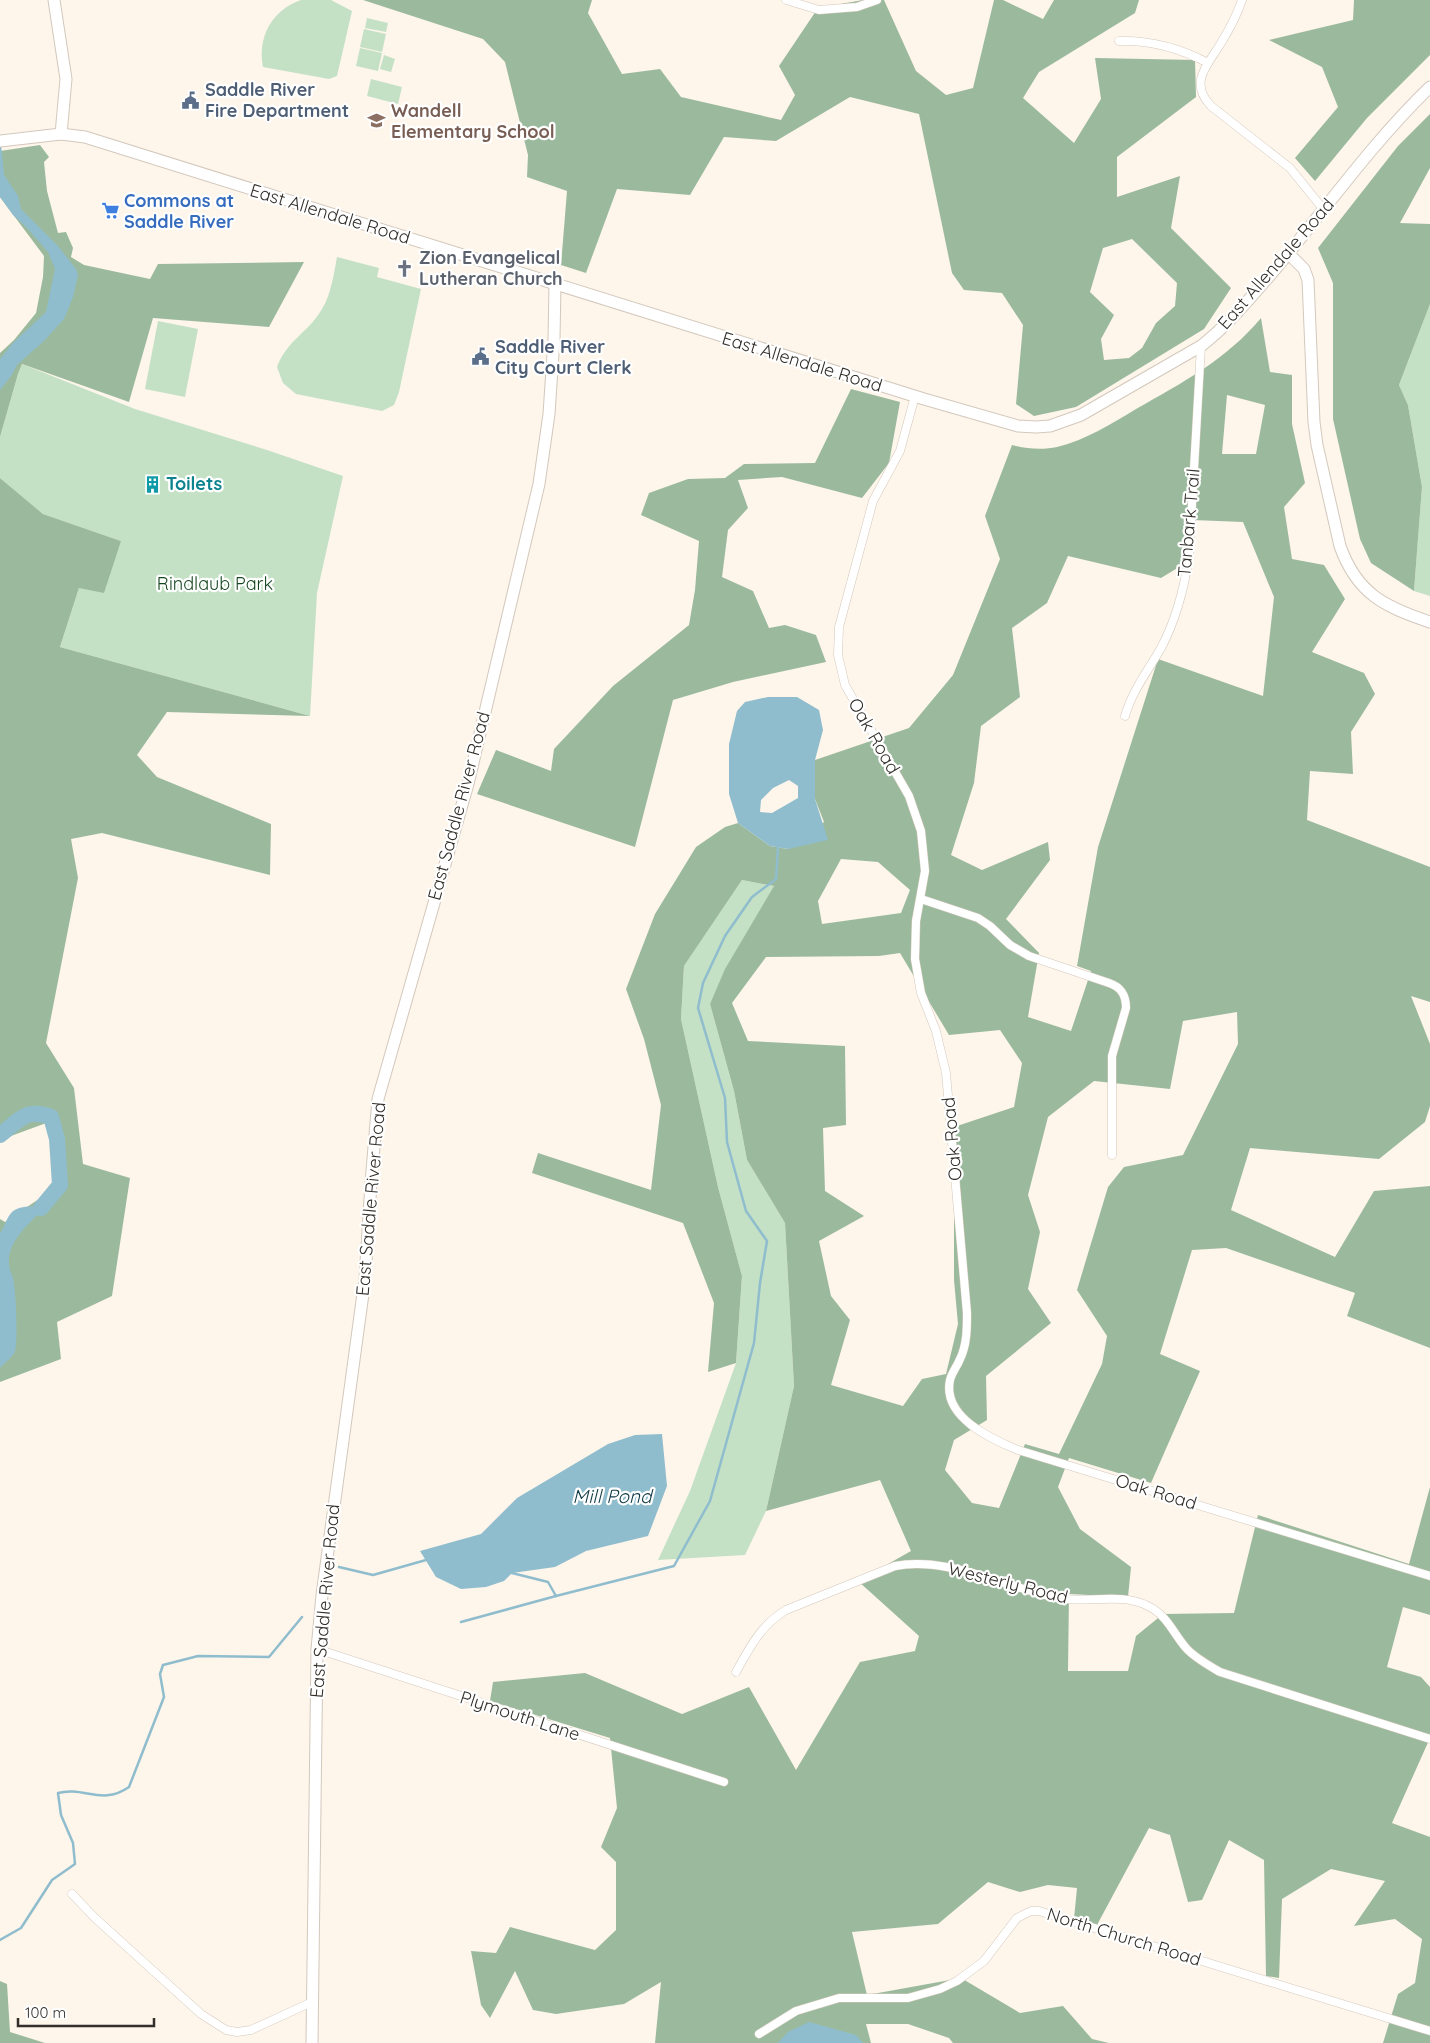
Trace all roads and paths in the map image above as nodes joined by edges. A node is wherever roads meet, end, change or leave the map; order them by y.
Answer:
1 (54, 0) edge
2 (786, 0) edge
3 (877, 0) edge
4 (1242, 0) edge
5 (1119, 41) dead end
6 (1208, 63) junction
7 (1430, 87) edge
8 (61, 134) junction
9 (1, 140) edge
10 (1324, 210) junction
11 (1288, 253) junction
12 (555, 284) junction
13 (1201, 346) junction
14 (915, 396) junction
15 (1430, 622) edge
16 (1125, 716) dead end
17 (922, 899) junction
18 (1112, 1155) dead end
19 (1430, 1576) edge
20 (317, 1649) junction
21 (736, 1672) dead end
22 (1430, 1739) edge
23 (724, 1782) dead end
24 (72, 1894) dead end
25 (312, 2002) junction
26 (1430, 2031) edge
27 (759, 2034) dead end
28 (312, 2043) edge

1 - 8 main road
2 - 3 street
4 - 6 street
5 - 6 street
6 - 10 street
7 - 10 main road, East Allendale Road
8 - 9 main road, East Allendale Road
8 - 12 main road, East Allendale Road
10 - 11 main road, East Allendale Road
11 - 13 main road, East Allendale Road
11 - 15 main road
12 - 14 main road, East Allendale Road
12 - 20 main road, East Saddle River Road
13 - 14 main road, East Allendale Road
13 - 16 street, Tanbark Trail
14 - 17 street, Oak Road
17 - 18 street
17 - 19 street, Oak Road
20 - 23 street, Plymouth Lane
20 - 25 main road, East Saddle River Road
21 - 22 street, Westerly Road
24 - 25 street
25 - 28 main road, East Saddle River Road
26 - 27 street, North Church Road

